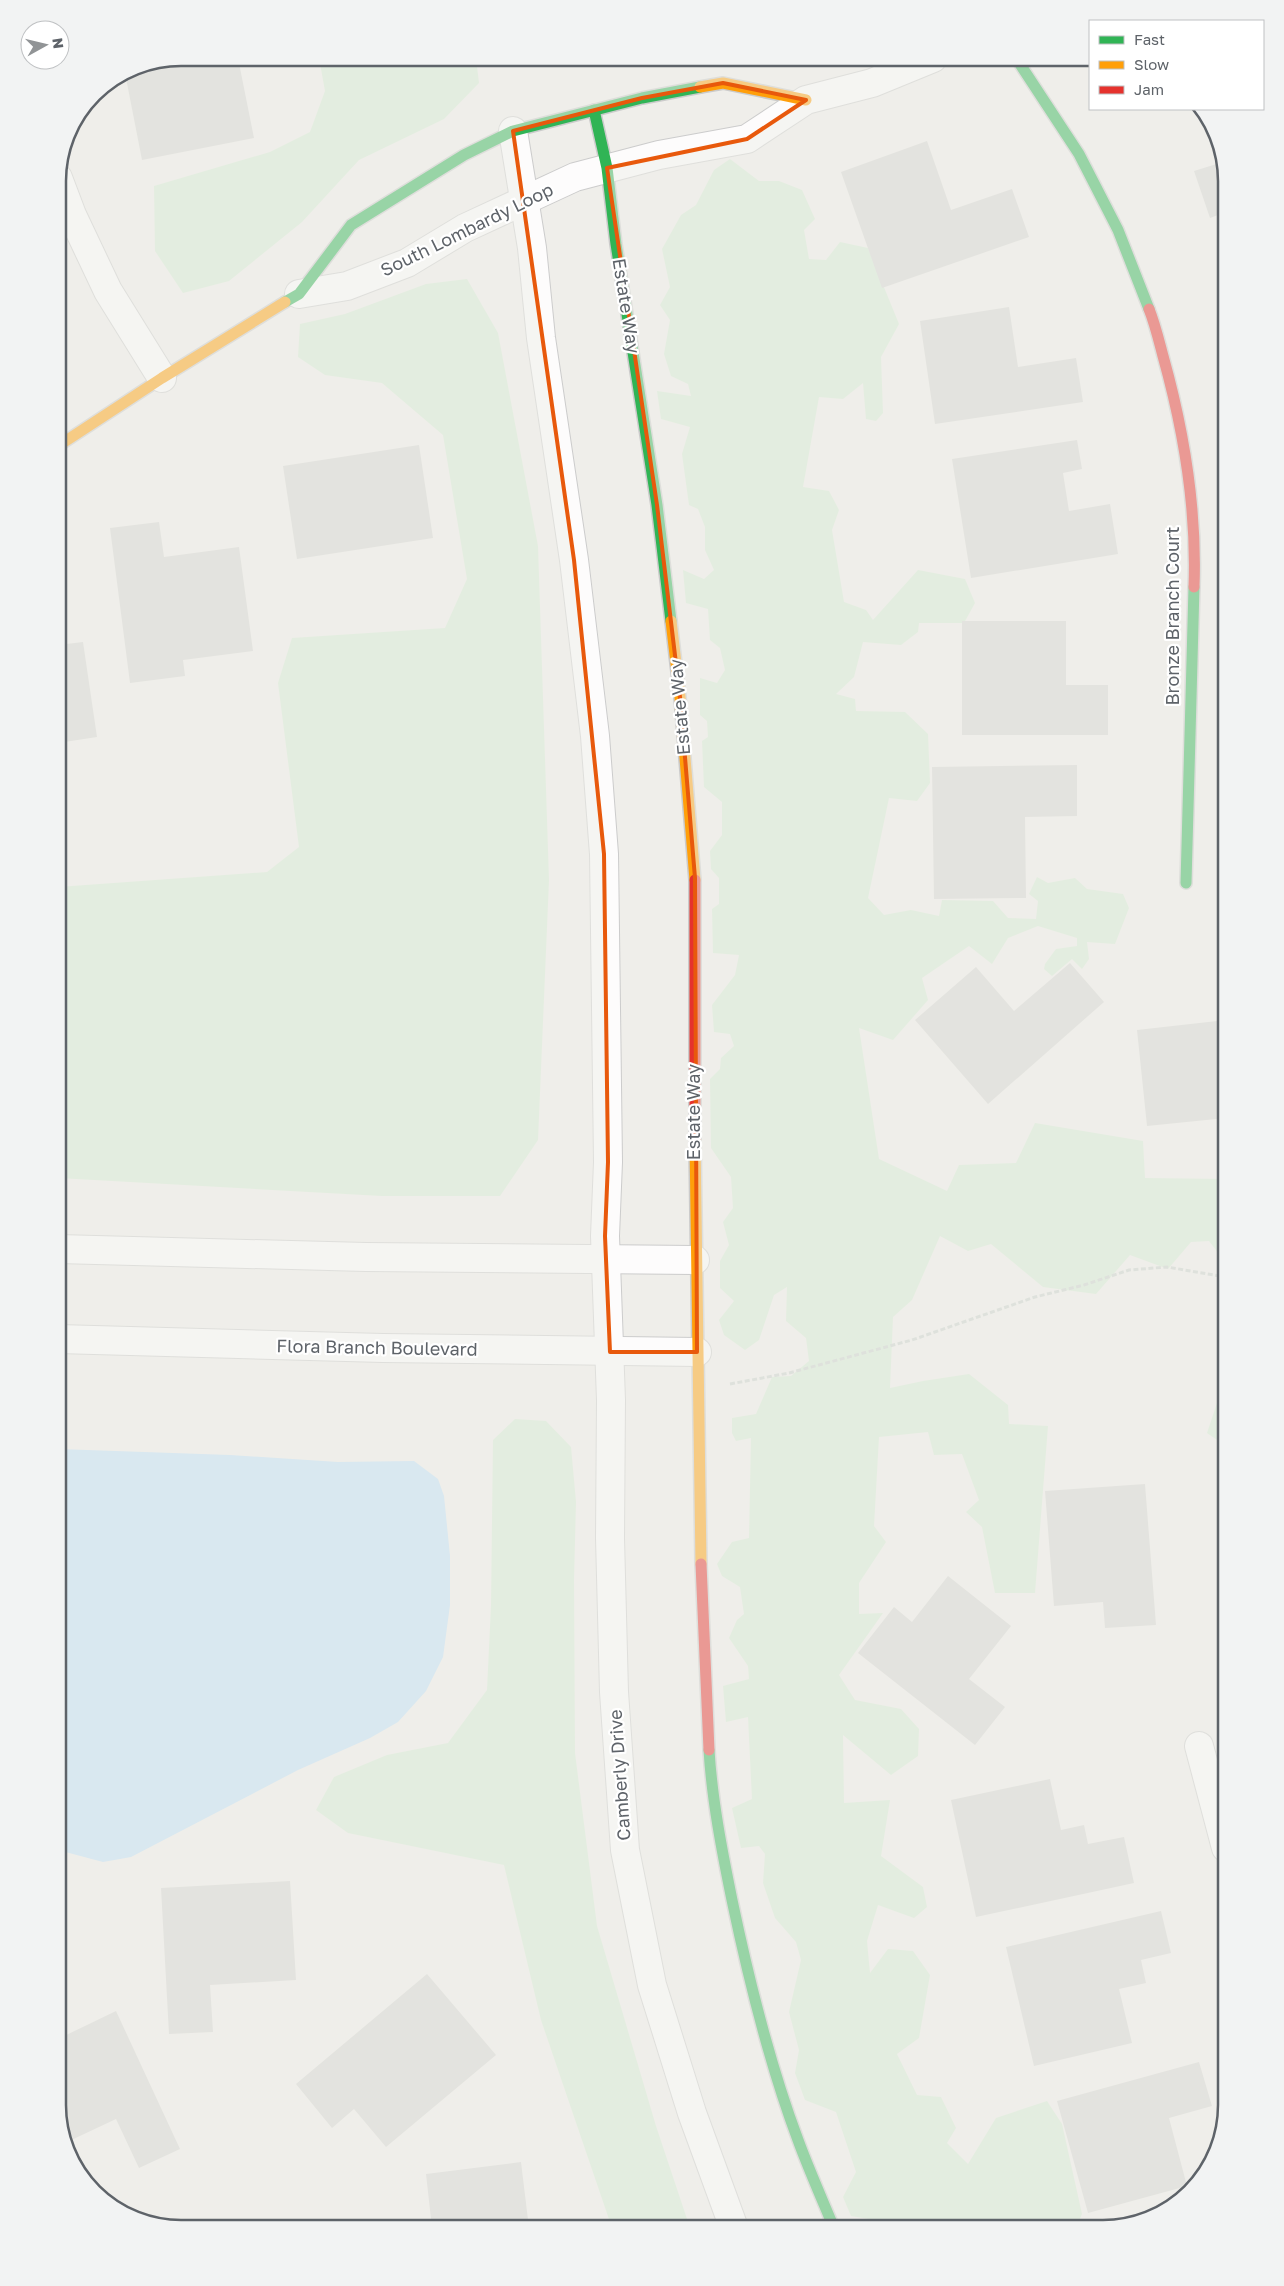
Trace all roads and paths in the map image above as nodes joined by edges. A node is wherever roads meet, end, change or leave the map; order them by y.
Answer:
1 (913, 66) edge
2 (1021, 66) edge
3 (806, 100) junction
4 (594, 110) junction
5 (514, 131) junction
6 (607, 168) junction
7 (66, 199) edge
8 (523, 200) junction
9 (299, 294) junction
10 (162, 378) junction
11 (66, 441) edge
12 (1186, 883) dead end
13 (66, 1249) edge
14 (606, 1258) junction
15 (695, 1260) junction
16 (1218, 1276) edge
17 (66, 1339) edge
18 (610, 1352) junction
19 (697, 1352) junction
20 (697, 1384) junction
21 (1198, 1746) dead end
22 (1218, 1819) edge
23 (731, 2220) edge
24 (831, 2220) edge

1 - 3 street, South Lombardy Loop
2 - 12 street, Bronze Branch Court
3 - 4 street, South Lombardy Loop
3 - 6 street, South Lombardy Loop
4 - 5 street, South Lombardy Loop
4 - 6 street, Estate Way
5 - 8 street
5 - 9 street, South Lombardy Loop
6 - 8 street, South Lombardy Loop
6 - 15 street, Estate Way
7 - 10 street
8 - 9 street, South Lombardy Loop
8 - 14 street
9 - 10 street, South Lombardy Loop
10 - 11 street, South Lombardy Loop
13 - 14 street
14 - 15 street
14 - 18 street, Camberly Drive
15 - 19 street, Estate Way
16 - 20 path
17 - 18 street, Flora Branch Boulevard
18 - 19 street, Flora Branch Boulevard
18 - 23 street, Camberly Drive
19 - 20 street
20 - 24 street
21 - 22 street

